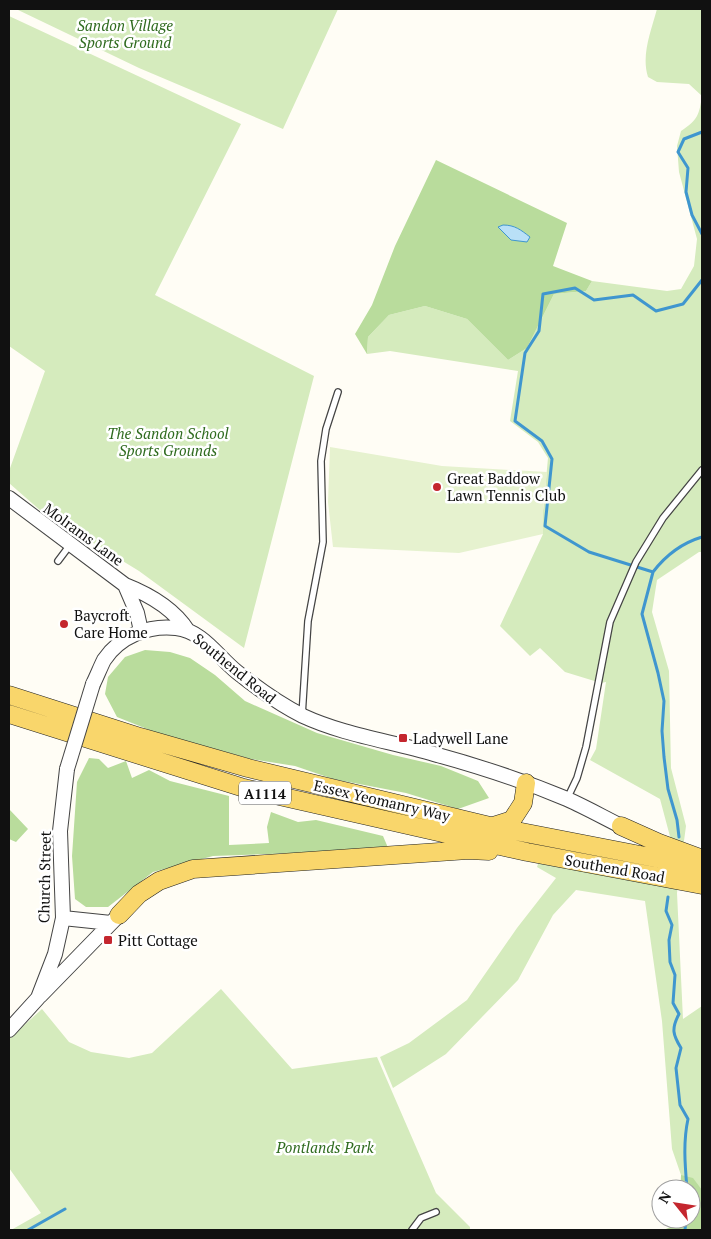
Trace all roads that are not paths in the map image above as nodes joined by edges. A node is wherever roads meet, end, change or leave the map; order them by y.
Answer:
1 (338, 392) dead end
2 (702, 470) edge
3 (9, 498) edge
4 (70, 545) junction
5 (58, 561) dead end
6 (125, 585) junction
7 (188, 630) junction
8 (141, 631) junction
9 (9, 695) edge
10 (9, 714) edge
11 (302, 716) junction
12 (67, 769) joint
13 (526, 783) junction
14 (567, 799) junction
15 (490, 826) junction
16 (620, 829) joint
17 (527, 852) junction
18 (702, 860) edge
19 (702, 867) edge
20 (702, 884) edge
21 (63, 918) junction
22 (115, 919) junction
23 (38, 998) junction
24 (9, 1030) edge
25 (436, 1212) dead end
26 (412, 1230) edge

1 - 11 lane
2 - 14 lane
3 - 4 street, Molrams Lane
4 - 5 lane
4 - 6 street, Molrams Lane
6 - 7 street
6 - 8 street, Molrams Lane
7 - 8 street, Southend Road
7 - 11 street, Southend Road
8 - 12 street, Southend Road, bridge
9 - 15 main road, Essex Yeomanry Way / A1114
10 - 17 main road, Essex Yeomanry Way / A1114
11 - 13 street, Southend Road
12 - 21 street, Church Street
13 - 14 street, Southend Road
13 - 15 main road
14 - 16 street, Southend Road
15 - 19 main road, Essex Yeomanry Way / A1114
16 - 18 main road
17 - 20 main road, Southend Road / A1114
17 - 22 main road
21 - 22 street
21 - 23 street, Church Street
22 - 23 street
23 - 24 street, Church Street
25 - 26 lane

